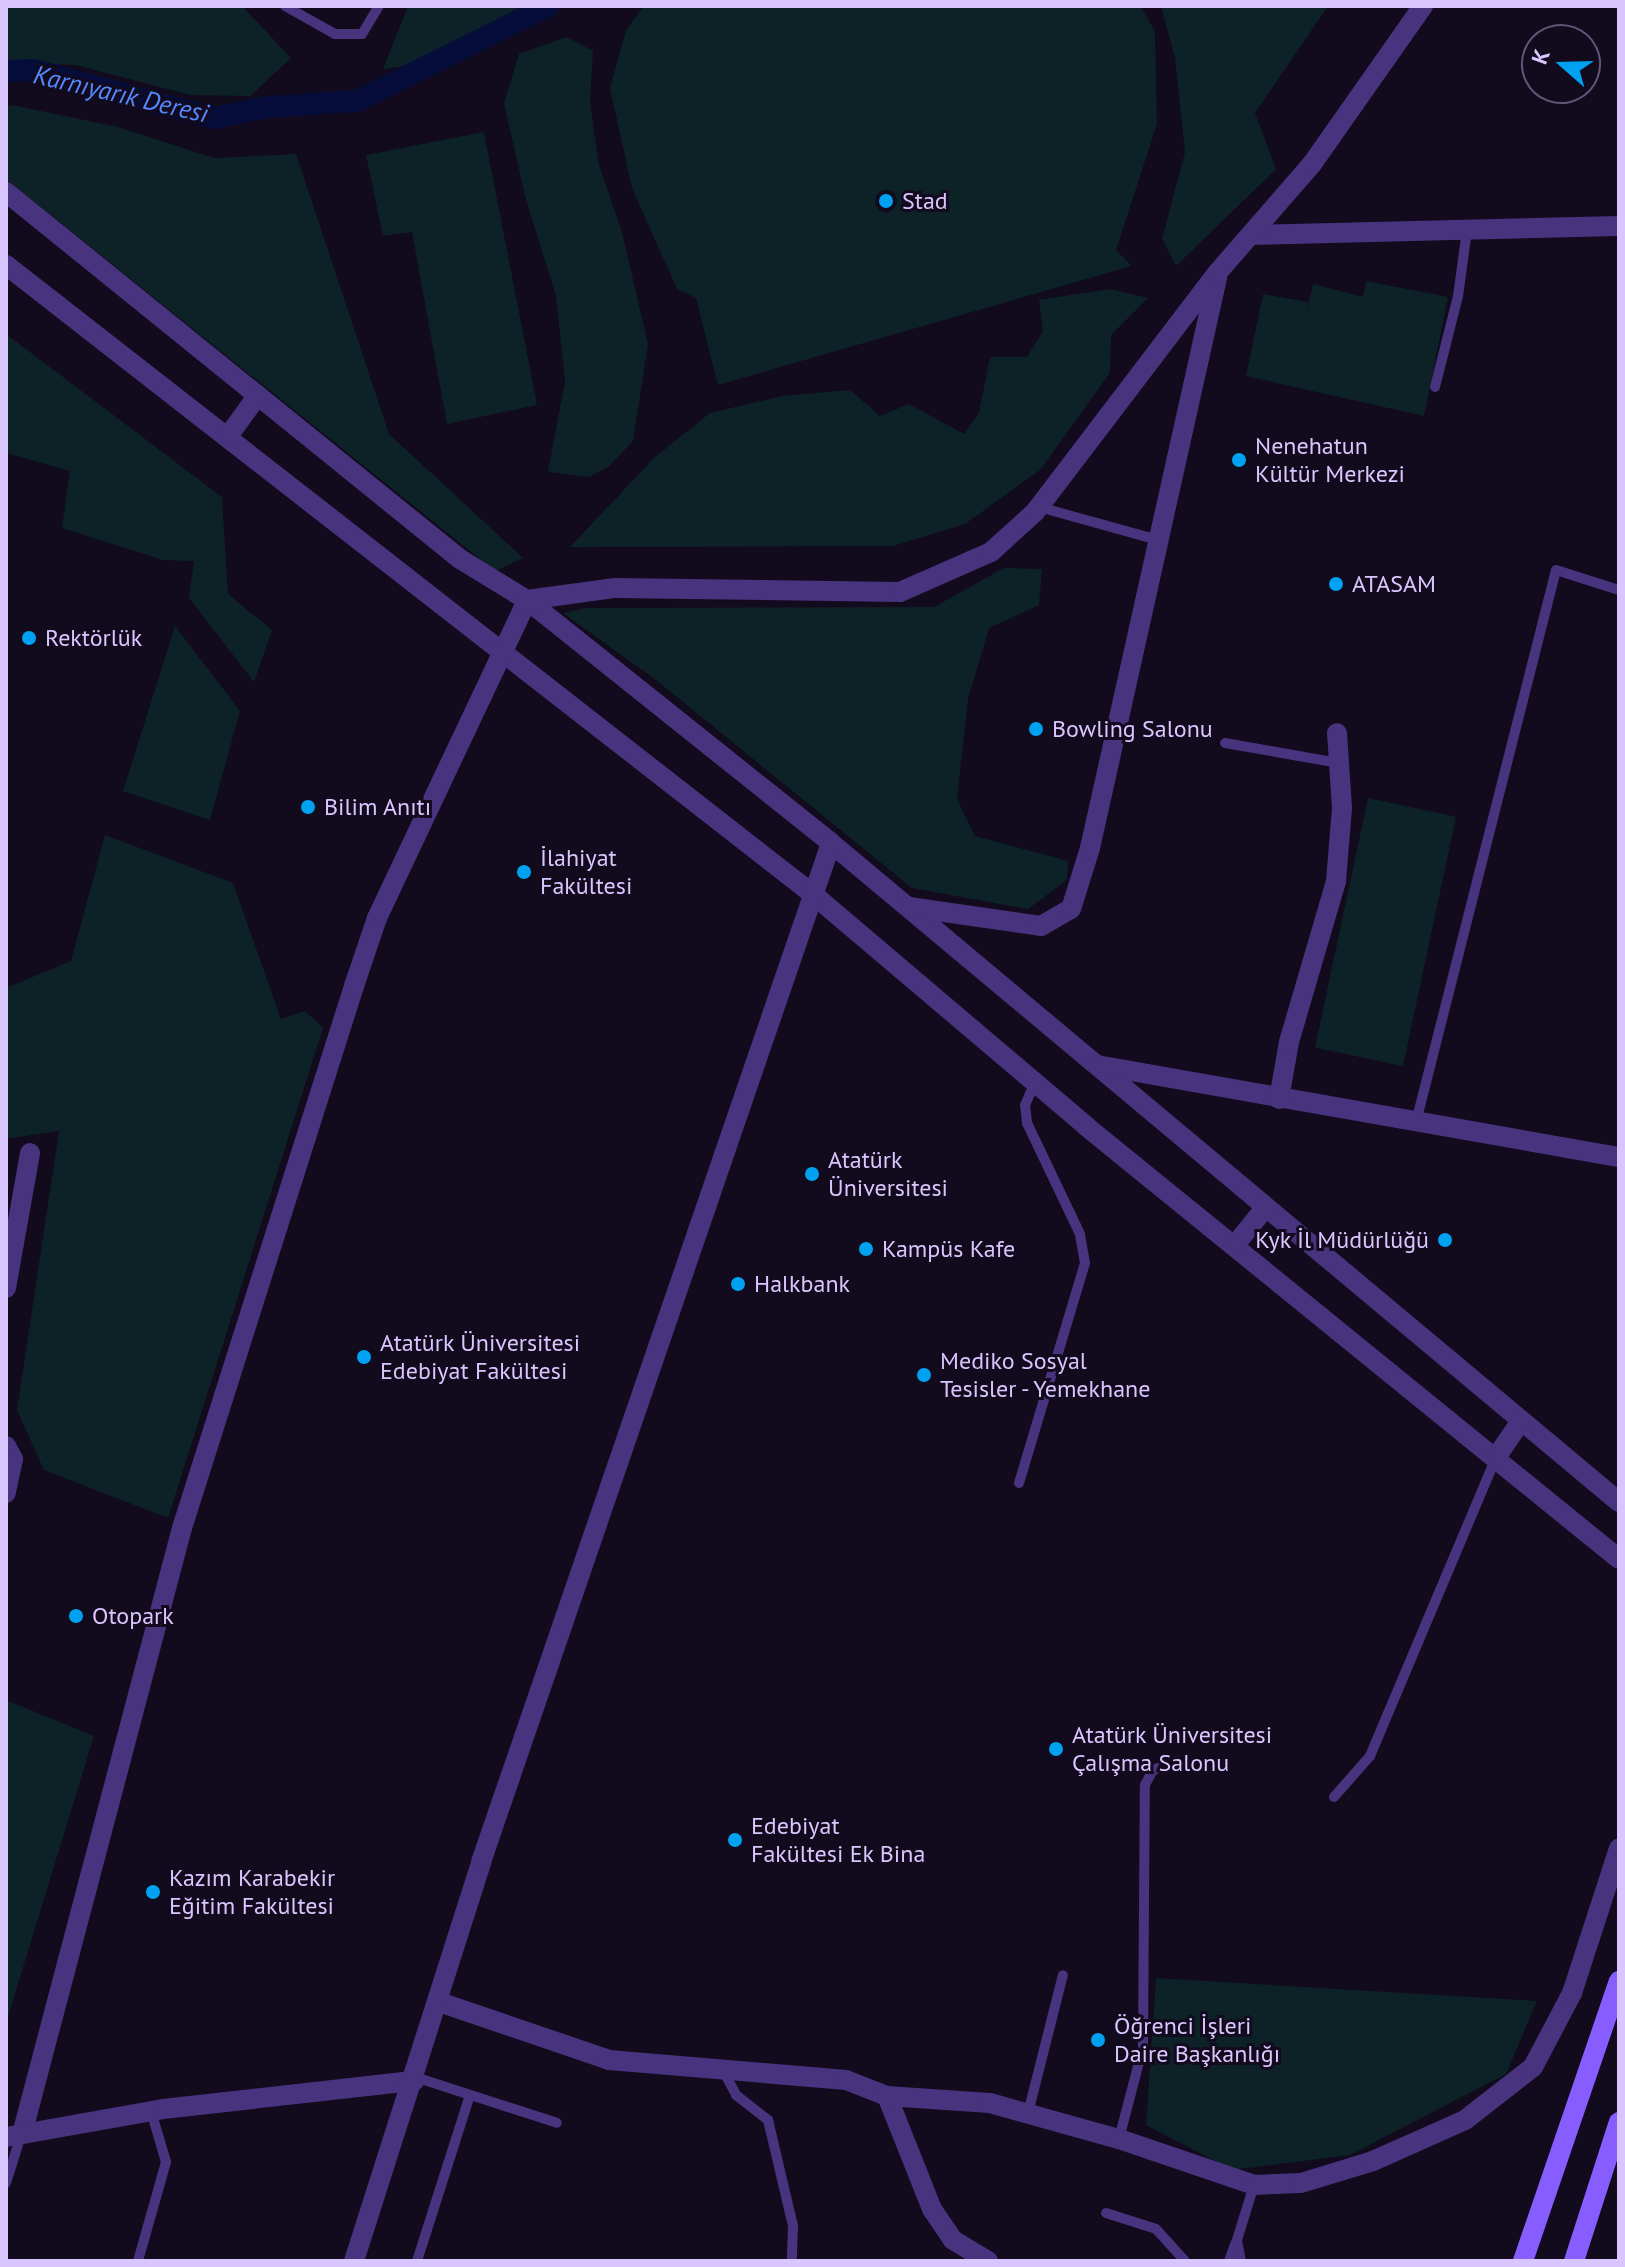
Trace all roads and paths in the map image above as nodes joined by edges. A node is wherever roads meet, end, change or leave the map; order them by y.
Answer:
1 (285, 6) edge
2 (379, 6) edge
3 (1423, 6) edge
4 (6, 192) edge
5 (1619, 226) edge
6 (1467, 230) junction
7 (1251, 235) junction
8 (6, 265) edge
9 (1218, 272) junction
10 (1435, 387) dead end
11 (258, 395) junction
12 (229, 435) junction
13 (1039, 507) junction
14 (1158, 540) junction
15 (1619, 590) edge
16 (527, 600) junction
17 (502, 647) junction
18 (1337, 733) dead end
19 (1225, 743) dead end
20 (1339, 763) junction
21 (831, 843) junction
22 (815, 896) junction
23 (905, 907) junction
24 (1093, 1065) junction
25 (1035, 1083) junction
26 (1279, 1099) junction
27 (1416, 1124) junction
28 (30, 1153) dead end
29 (1619, 1157) edge
30 (1265, 1208) junction
31 (1235, 1245) junction
32 (6, 1288) edge
33 (1521, 1421) junction
34 (6, 1446) edge
35 (1497, 1456) junction
36 (1019, 1483) dead end
37 (6, 1493) edge
38 (1619, 1502) edge
39 (1619, 1559) edge
40 (1177, 1761) dead end
41 (1334, 1797) dead end
42 (1619, 1848) edge
43 (1063, 1975) dead end
44 (1619, 1981) edge
45 (439, 2002) junction
46 (725, 2074) junction
47 (414, 2079) junction
48 (470, 2095) junction
49 (887, 2096) junction
50 (151, 2111) junction
51 (1028, 2113) junction
52 (1619, 2122) edge
53 (557, 2123) dead end
54 (14, 2136) edge
55 (1119, 2139) junction
56 (6, 2183) edge
57 (1254, 2185) junction
58 (1106, 2213) dead end
59 (1237, 2240) junction
60 (796, 2259) edge
61 (138, 2261) edge
62 (354, 2261) edge
63 (417, 2261) edge
64 (988, 2261) edge
65 (1185, 2261) edge
66 (1229, 2261) edge
67 (1241, 2261) edge
68 (1523, 2261) edge
69 (1574, 2261) edge

1 - 2 lane
3 - 7 street
4 - 11 street
5 - 6 street
6 - 7 street
6 - 10 lane
7 - 9 street
8 - 12 street
9 - 13 street
9 - 14 street
11 - 12 street
11 - 16 street
12 - 17 street
13 - 14 lane
13 - 16 street
14 - 23 street
15 - 27 lane
16 - 17 street
16 - 21 street
17 - 22 street
17 - 54 street
18 - 20 street
19 - 20 lane
20 - 26 street
21 - 22 street
21 - 23 street
22 - 25 street
22 - 45 street
23 - 24 street
24 - 26 street
24 - 30 street
25 - 31 street
25 - 36 lane
26 - 27 street
27 - 29 street
28 - 32 street
30 - 31 street
30 - 33 street
31 - 35 street
33 - 35 street
33 - 38 street
34 - 37 street
35 - 39 street
35 - 41 lane
40 - 55 lane
42 - 57 street
43 - 51 lane
44 - 68 main road
45 - 46 street
45 - 47 street
46 - 49 street
46 - 60 lane
47 - 48 lane
47 - 50 street
47 - 62 street
48 - 53 lane
48 - 63 lane
49 - 51 street
49 - 64 street
50 - 54 street
50 - 61 lane
51 - 55 street
52 - 69 main road
54 - 56 lane
55 - 57 street
57 - 59 lane
58 - 65 lane
59 - 66 lane
59 - 67 lane

